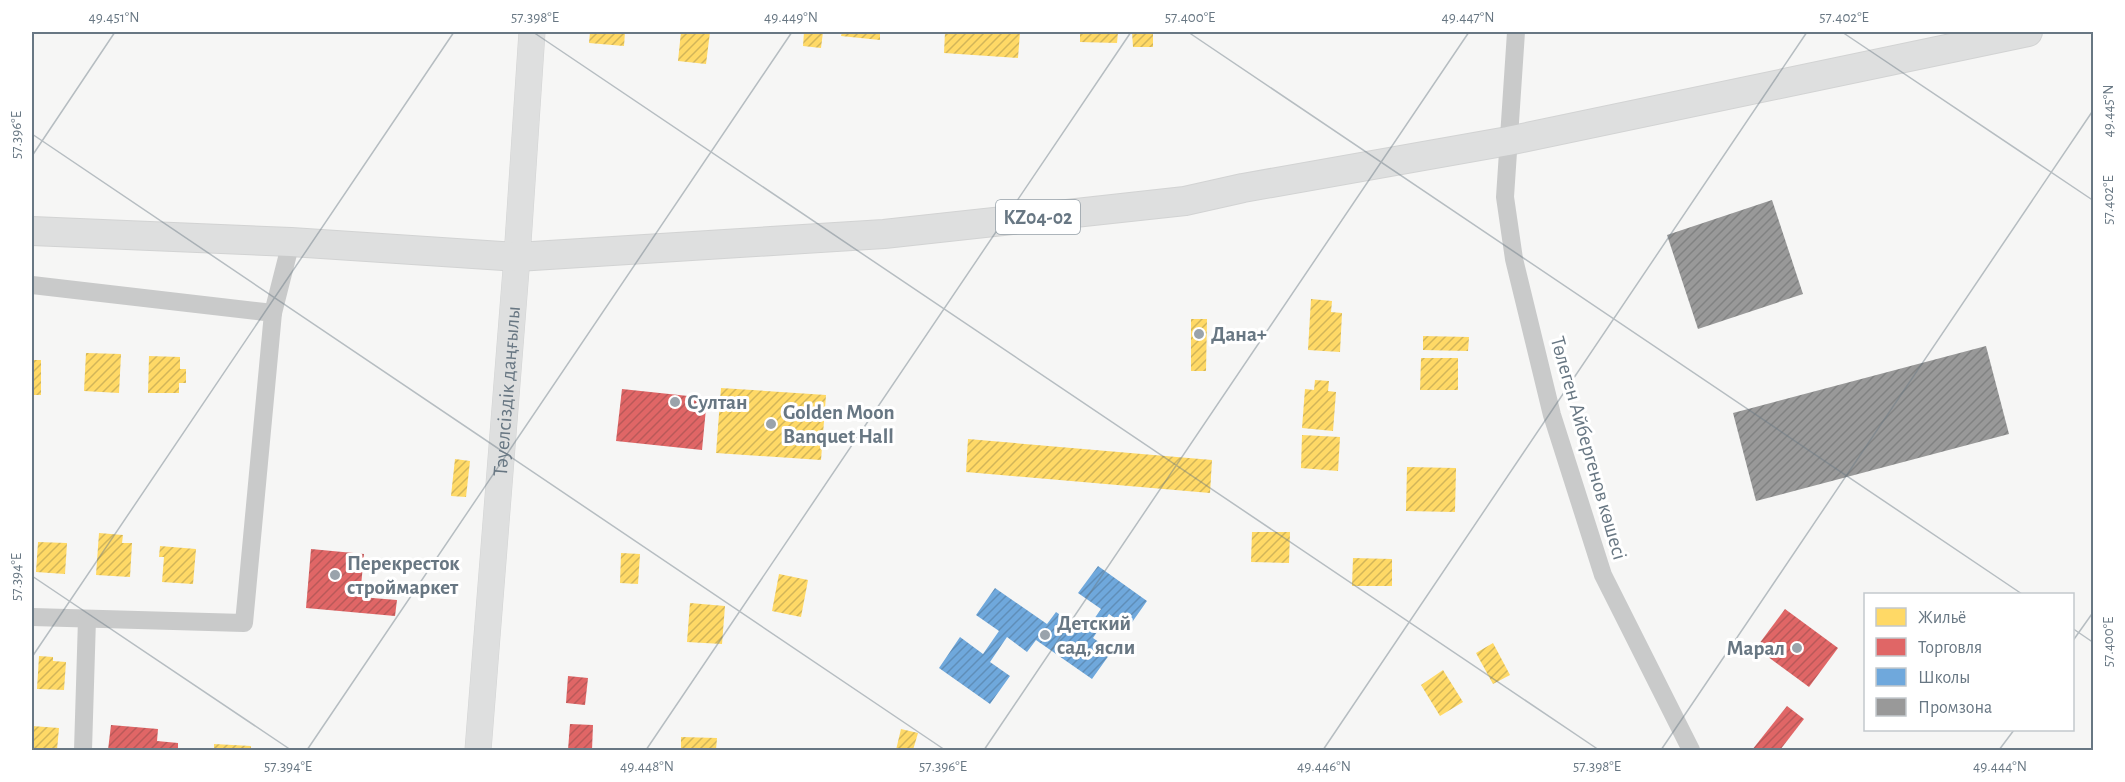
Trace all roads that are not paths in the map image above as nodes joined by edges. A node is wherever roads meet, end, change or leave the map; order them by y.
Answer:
1 (532, 32) edge
2 (1516, 32) edge
3 (2028, 32) edge
4 (1508, 141) junction
5 (32, 231) edge
6 (291, 242) junction
7 (517, 257) junction
8 (32, 285) edge
9 (273, 313) junction
10 (32, 617) edge
11 (87, 619) junction
12 (82, 750) edge
13 (478, 750) edge
14 (1691, 750) edge

1 - 7 street, Тәуелсіздік даңғылы
2 - 4 street, Төлеген Айбергенов көшесі
3 - 4 main road, KZ04-02
4 - 7 main road, KZ04-02
4 - 14 street, Төлеген Айбергенов көшесі
5 - 6 main road, KZ04-02
6 - 7 main road, KZ04-02
6 - 9 street
7 - 13 street, Тәуелсіздік даңғылы
8 - 9 street
9 - 11 street
10 - 11 street
11 - 12 street

